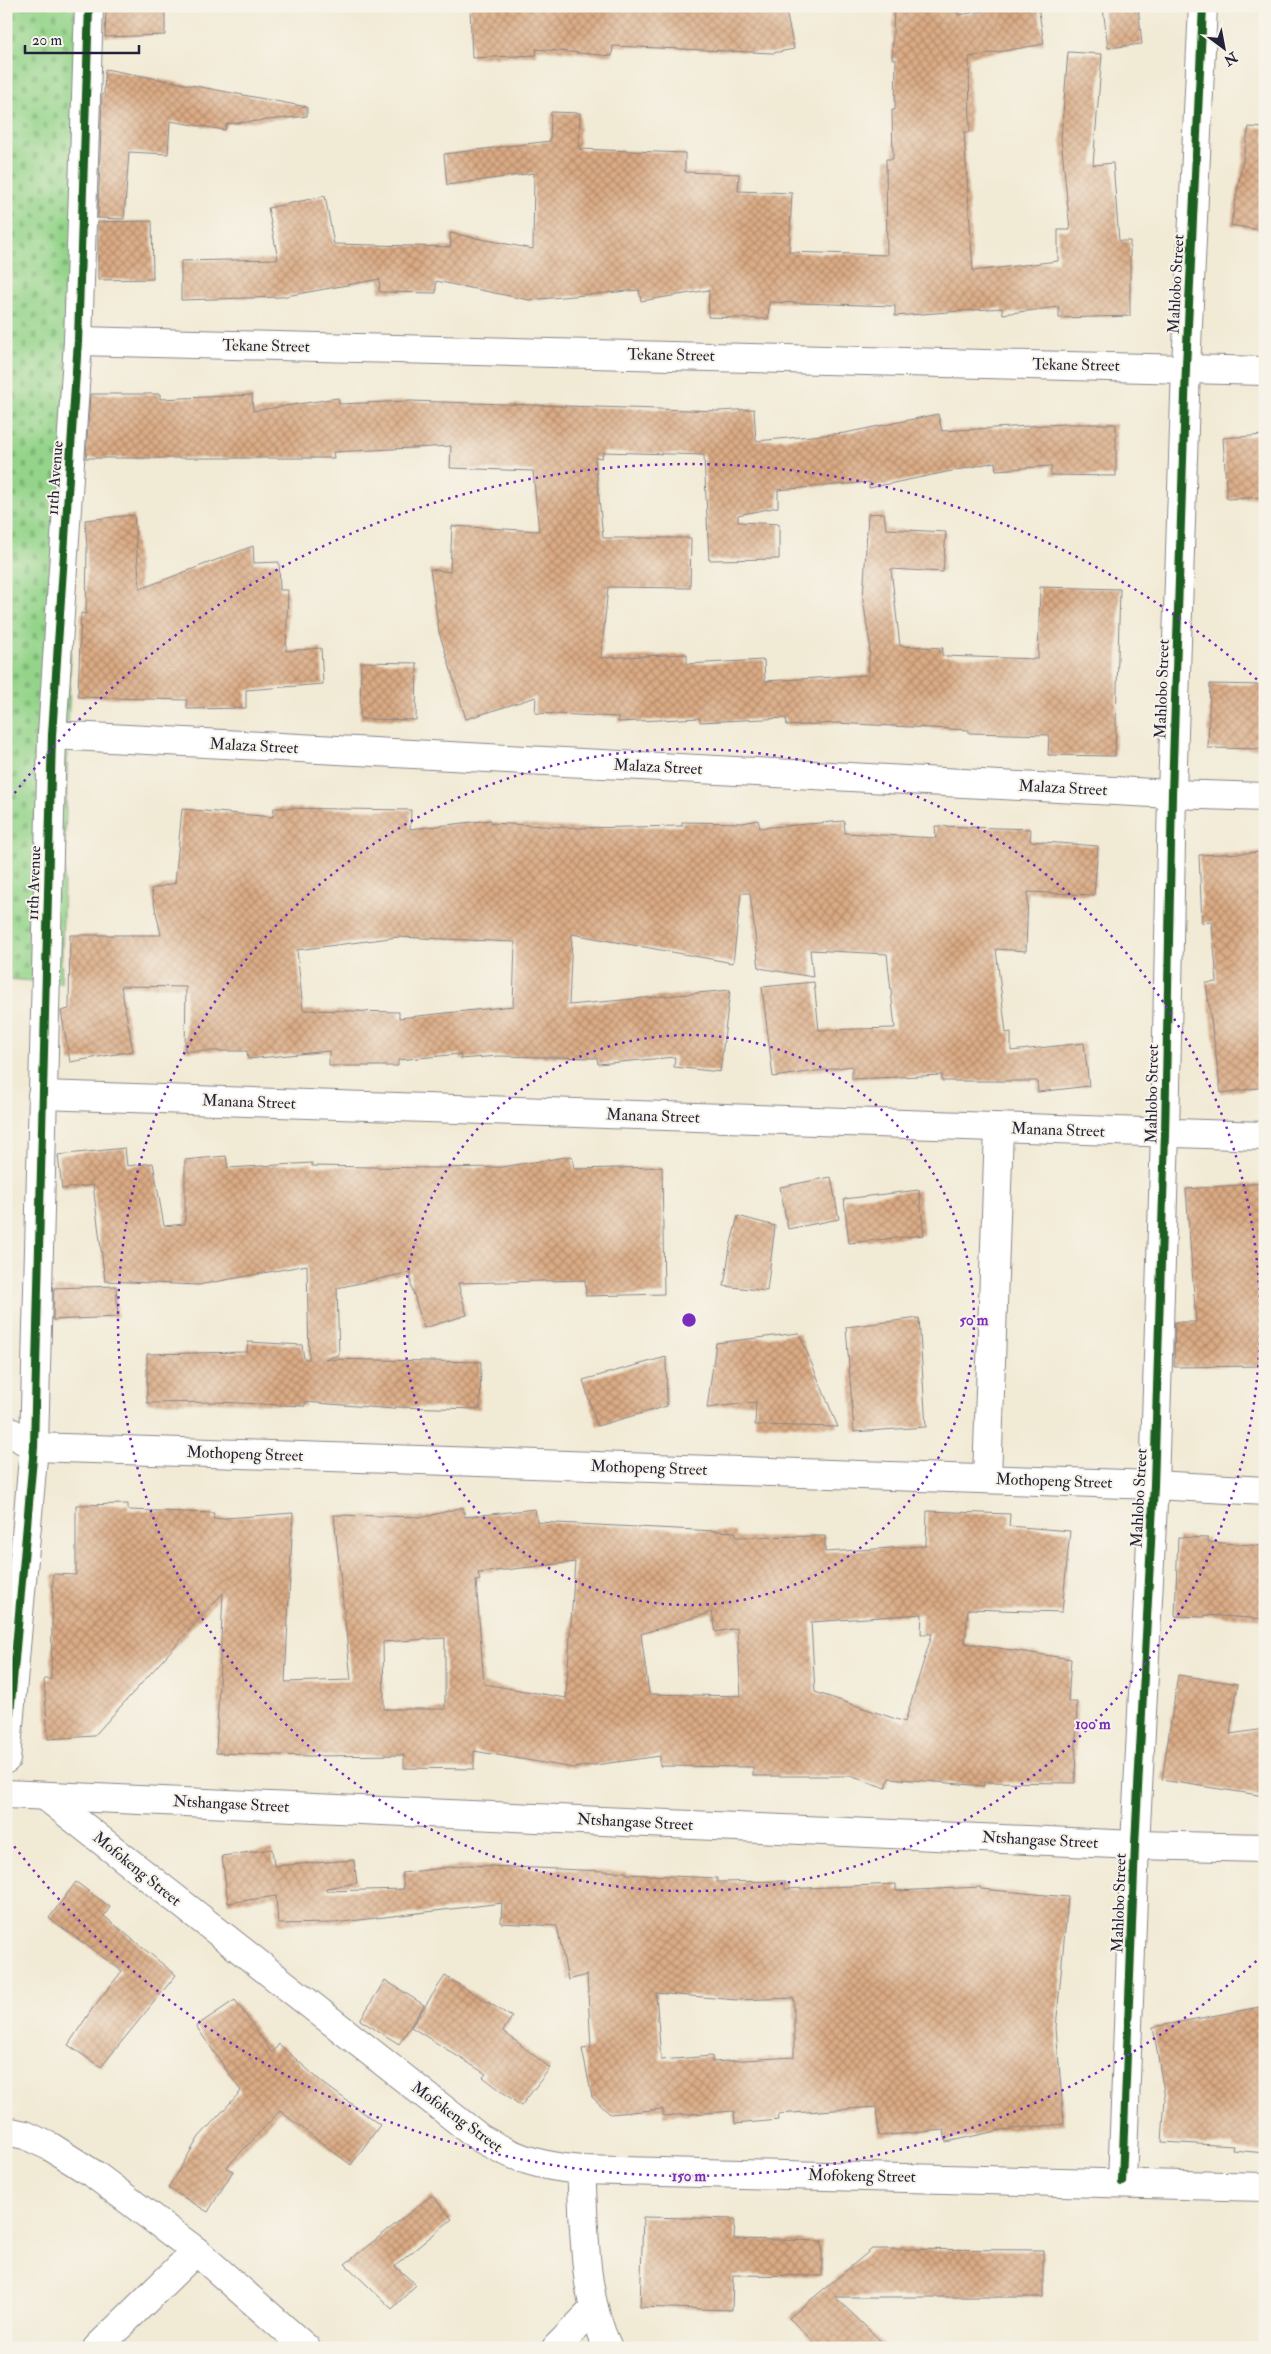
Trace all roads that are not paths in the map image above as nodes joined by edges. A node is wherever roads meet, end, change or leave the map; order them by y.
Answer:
1 (89, 6) edge
2 (1203, 6) edge
3 (78, 342) junction
4 (1186, 367) junction
5 (1265, 371) edge
6 (52, 735) junction
7 (1172, 794) junction
8 (1265, 797) edge
9 (42, 1095) junction
10 (999, 1128) junction
11 (1165, 1133) junction
12 (1265, 1136) edge
13 (6, 1428) edge
14 (34, 1448) junction
15 (986, 1479) junction
16 (1154, 1485) junction
17 (1265, 1490) edge
18 (6, 1759) edge
19 (6, 1794) edge
20 (45, 1796) junction
21 (1135, 1845) junction
22 (1265, 1848) edge
23 (6, 2131) edge
24 (581, 2170) junction
25 (1122, 2182) junction
26 (1265, 2187) edge
27 (196, 2251) junction
28 (594, 2308) junction
29 (97, 2348) edge
30 (306, 2348) edge
31 (556, 2348) edge
32 (608, 2348) edge

1 - 3 street, 11th Avenue
2 - 4 street, Mahlobo Street
3 - 4 street, Tekane Street
3 - 6 street, 11th Avenue
4 - 5 street, Tekane Street
4 - 7 street, Mahlobo Street
6 - 7 street, Malaza Street
6 - 9 street, 11th Avenue
7 - 8 street, Malaza Street
7 - 11 street, Mahlobo Street
9 - 10 street, Manana Street
9 - 14 street, 11th Avenue
10 - 11 street, Manana Street
10 - 15 street
11 - 12 street, Manana Street
11 - 16 street, Mahlobo Street
13 - 14 street
14 - 15 street, Mothopeng Street
14 - 18 street, 11th Avenue
15 - 16 street, Mothopeng Street
16 - 17 street, Mothopeng Street
16 - 21 street, Mahlobo Street
19 - 20 street, Ntshangase Street
20 - 21 street, Ntshangase Street
20 - 24 street, Mofokeng Street
21 - 22 street, Ntshangase Street
21 - 25 street, Mahlobo Street
23 - 27 street
24 - 25 street, Mofokeng Street
24 - 28 street
25 - 26 street, Mofokeng Street
27 - 29 street
27 - 30 street
28 - 31 street
28 - 32 street

